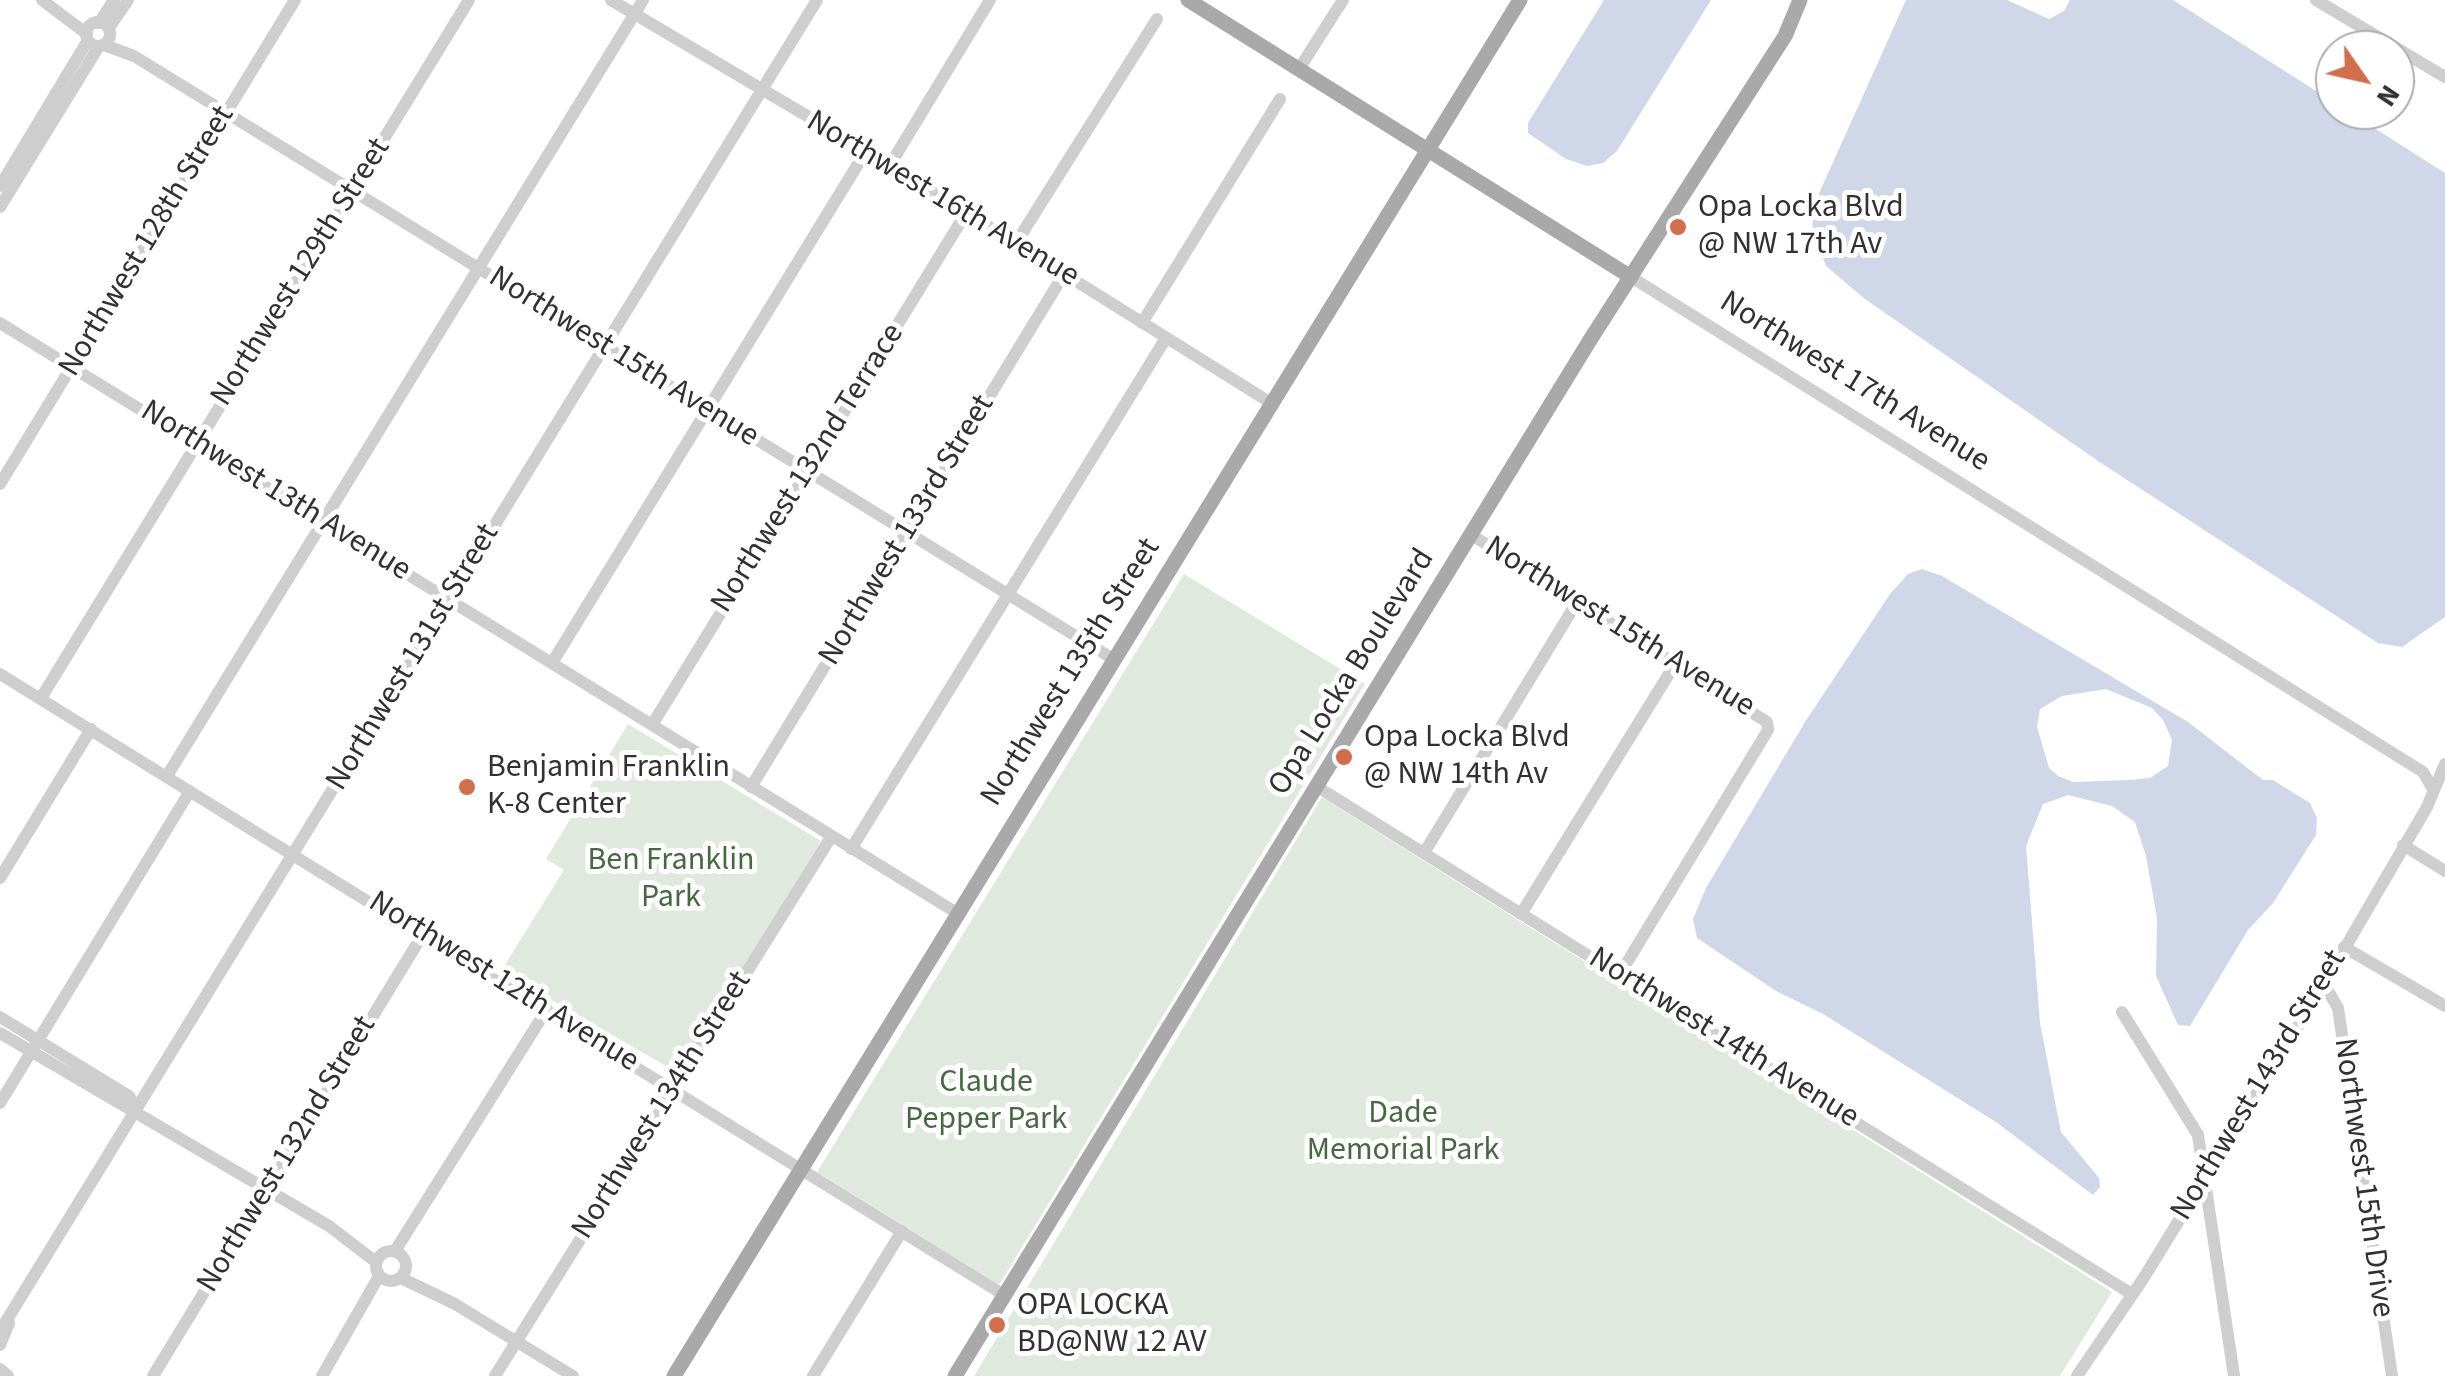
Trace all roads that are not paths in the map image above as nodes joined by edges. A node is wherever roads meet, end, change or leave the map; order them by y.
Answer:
1 (42, 0) edge
2 (114, 0) edge
3 (128, 0) edge
4 (295, 0) edge
5 (469, 0) edge
6 (611, 0) edge
7 (643, 0) edge
8 (817, 0) edge
9 (990, 0) edge
10 (1188, 0) edge
11 (1343, 0) edge
12 (1520, 0) edge
13 (1800, 0) edge
14 (2316, 0) edge
15 (634, 14) junction
16 (1156, 19) dead end
17 (98, 34) junction
18 (1299, 69) junction
19 (2445, 77) edge
20 (761, 90) junction
21 (1280, 99) dead end
22 (225, 113) junction
23 (1426, 148) junction
24 (866, 151) junction
25 (890, 165) junction
26 (0, 186) edge
27 (353, 190) junction
28 (0, 207) edge
29 (966, 213) junction
30 (1016, 243) junction
31 (479, 269) junction
32 (1064, 274) junction
33 (1630, 276) junction
34 (0, 323) edge
35 (1142, 323) junction
36 (1166, 338) junction
37 (604, 346) junction
38 (73, 368) junction
39 (1271, 403) junction
40 (706, 411) junction
41 (198, 442) junction
42 (808, 472) junction
43 (0, 484) edge
44 (323, 520) junction
45 (907, 532) junction
46 (1470, 534) junction
47 (1008, 594) junction
48 (448, 600) junction
49 (1577, 602) junction
50 (1113, 659) junction
51 (552, 663) junction
52 (1675, 664) junction
53 (0, 674) edge
54 (41, 698) junction
55 (652, 726) junction
56 (91, 730) junction
57 (2445, 764) edge
58 (168, 776) junction
59 (2445, 780) edge
60 (1316, 786) junction
61 (752, 787) junction
62 (2433, 789) junction
63 (190, 791) junction
64 (831, 837) junction
65 (2403, 845) junction
66 (852, 849) junction
67 (1424, 853) junction
68 (294, 855) junction
69 (2445, 872) edge
70 (0, 878) edge
71 (957, 913) junction
72 (1521, 914) junction
73 (423, 934) junction
74 (2344, 946) junction
75 (1620, 974) junction
76 (2324, 984) junction
77 (2445, 1006) edge
78 (548, 1009) junction
79 (2122, 1012) dead end
80 (0, 1017) edge
81 (0, 1033) edge
82 (35, 1047) junction
83 (674, 1088) junction
84 (0, 1104) edge
85 (138, 1110) junction
86 (801, 1169) junction
87 (2204, 1183) junction
88 (266, 1188) junction
89 (902, 1230) junction
90 (391, 1266) junction
91 (2130, 1293) junction
92 (1004, 1295) junction
93 (12, 1316) junction
94 (0, 1330) edge
95 (516, 1341) junction
96 (0, 1345) edge
97 (0, 1369) edge
98 (8, 1376) edge
99 (153, 1376) edge
100 (322, 1376) edge
101 (495, 1376) edge
102 (573, 1376) edge
103 (674, 1376) edge
104 (813, 1376) edge
105 (955, 1376) edge
106 (2077, 1376) edge
107 (2234, 1376) edge
108 (2392, 1376) edge

1 - 17 street, Northwest 15th Avenue
2 - 17 street
3 - 17 street
4 - 22 street, Northwest 128th Street
5 - 27 street, Northwest 129th Street
6 - 15 street, Northwest 16th Avenue
7 - 15 street
8 - 20 street, Northwest 131st Street
9 - 25 street
10 - 18 main road, Northwest 17th Avenue
11 - 18 street
12 - 23 main road, Northwest 135th Street
13 - 33 main road, Opa Locka Boulevard
14 - 19 street
15 - 20 street, Northwest 16th Avenue
15 - 31 street
16 - 30 street
17 - 22 street, Northwest 15th Avenue
17 - 26 street
17 - 28 street
18 - 23 main road, Northwest 17th Avenue
20 - 24 street, Northwest 16th Avenue
20 - 37 street, Northwest 131st Street
21 - 35 street
22 - 27 street, Northwest 15th Avenue
22 - 38 street, Northwest 128th Street
23 - 33 main road, Northwest 17th Avenue
23 - 39 main road, Northwest 135th Street
24 - 25 street, Northwest 16th Avenue
24 - 40 street
25 - 29 street, Northwest 16th Avenue
27 - 31 street, Northwest 15th Avenue
27 - 41 street, Northwest 129th Street
29 - 30 street, Northwest 16th Avenue
29 - 42 street, Northwest 132nd Terrace
30 - 32 street, Northwest 16th Avenue
31 - 37 street, Northwest 15th Avenue
31 - 44 street
32 - 35 street, Northwest 16th Avenue
32 - 45 street, Northwest 133rd Street
33 - 46 main road, Opa Locka Boulevard
33 - 62 street, Northwest 17th Avenue
34 - 38 street, Northwest 13th Avenue
35 - 36 street, Northwest 16th Avenue
36 - 39 street, Northwest 16th Avenue
36 - 47 street
37 - 40 street, Northwest 15th Avenue
37 - 48 street, Northwest 131st Street
38 - 41 street, Northwest 13th Avenue
38 - 43 street, Northwest 128th Street
39 - 50 main road, Northwest 135th Street
40 - 42 street, Northwest 15th Avenue
40 - 51 street
41 - 44 street, Northwest 13th Avenue
41 - 54 street, Northwest 129th Street
42 - 45 street, Northwest 15th Avenue
42 - 55 street, Northwest 132nd Terrace
44 - 48 street, Northwest 13th Avenue
44 - 58 street
45 - 47 street, Northwest 15th Avenue
45 - 61 street, Northwest 133rd Street
46 - 49 street, Northwest 15th Avenue
46 - 60 main road, Opa Locka Boulevard
47 - 50 street, Northwest 15th Avenue
47 - 66 street
48 - 51 street, Northwest 13th Avenue
48 - 68 street, Northwest 131st Street
49 - 52 street, Northwest 15th Avenue
49 - 67 street
50 - 71 main road, Northwest 135th Street
51 - 55 street, Northwest 13th Avenue
52 - 72 street
52 - 75 street, Northwest 15th Avenue
53 - 54 street, Northwest 12th Avenue
54 - 56 street, Northwest 12th Avenue
55 - 61 street, Northwest 13th Avenue
56 - 58 street, Northwest 12th Avenue
56 - 70 street
57 - 62 street, Northwest 143rd Street
58 - 63 street, Northwest 12th Avenue
59 - 62 street, Northwest 143rd Street
60 - 67 street, Northwest 14th Avenue
60 - 92 main road, Opa Locka Boulevard
61 - 64 street, Northwest 13th Avenue
62 - 65 street, Northwest 143rd Street
63 - 68 street, Northwest 12th Avenue
63 - 82 street
64 - 66 street, Northwest 13th Avenue
64 - 83 street, Northwest 134th Street
65 - 69 street
65 - 74 street, Northwest 143rd Street
66 - 71 street, Northwest 13th Avenue
67 - 72 street, Northwest 14th Avenue
68 - 73 street, Northwest 12th Avenue
68 - 85 street, Northwest 131st Street
71 - 86 main road, Northwest 135th Street
72 - 75 street, Northwest 14th Avenue
73 - 78 street, Northwest 12th Avenue
73 - 88 street, Northwest 132nd Street
74 - 76 street, Northwest 143rd Street
74 - 77 street
75 - 91 street, Northwest 14th Avenue
76 - 87 street, Northwest 143rd Street
76 - 108 street, Northwest 15th Drive
78 - 83 street, Northwest 12th Avenue
78 - 90 street
79 - 87 street
80 - 82 street
81 - 82 street
82 - 84 street
82 - 85 street
83 - 86 street, Northwest 12th Avenue
83 - 95 street, Northwest 134th Street
85 - 88 street
85 - 93 street, Northwest 131st Street
86 - 89 street, Northwest 12th Avenue
86 - 103 main road, Northwest 135th Street
87 - 91 street, Northwest 143rd Street
87 - 107 street
88 - 90 street
88 - 99 street, Northwest 132nd Street
89 - 92 street, Northwest 12th Avenue
89 - 104 street
90 - 95 street
90 - 100 street
91 - 106 street, Northwest 143rd Street
92 - 105 main road, Opa Locka Boulevard
93 - 94 street, Northwest 131st Street
93 - 96 street, Northwest 131st Street
95 - 101 street, Northwest 134th Street
95 - 102 street
97 - 98 street

